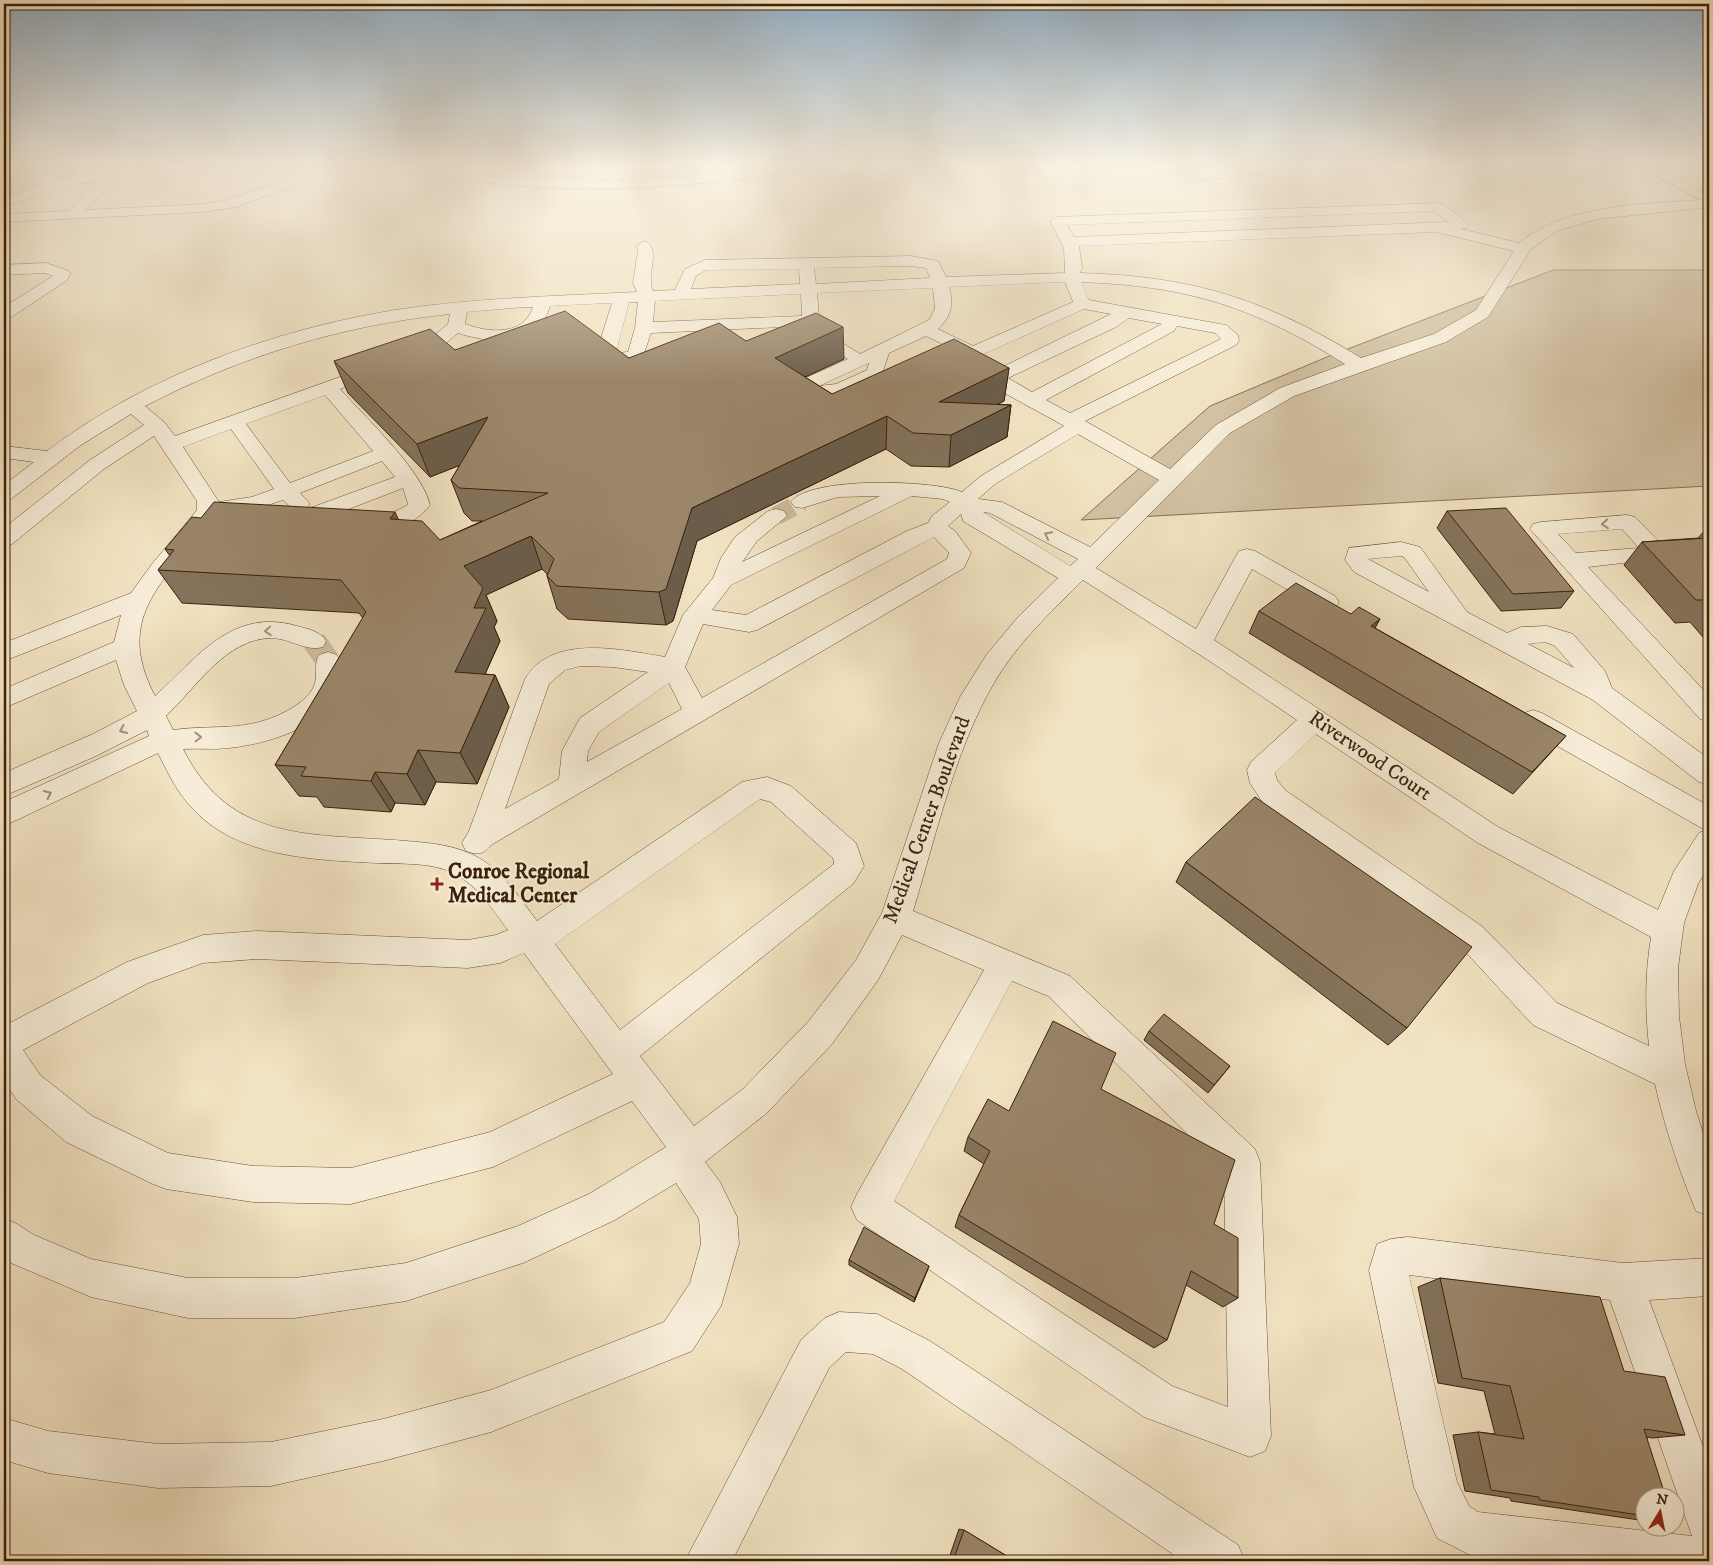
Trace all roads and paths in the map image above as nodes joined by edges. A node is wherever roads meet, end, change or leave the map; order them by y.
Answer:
1 (1065, 236) edge
2 (1225, 236) edge
3 (1469, 236) edge
4 (1540, 236) edge
5 (1068, 242) junction
6 (644, 246) dead end
7 (1523, 249) junction
8 (806, 264) junction
9 (4, 270) edge
10 (1071, 277) junction
11 (940, 283) junction
12 (807, 289) junction
13 (682, 295) junction
14 (647, 297) junction
15 (622, 298) junction
16 (543, 302) junction
17 (1082, 304) junction
18 (460, 308) junction
19 (1126, 312) junction
20 (4, 314) edge
21 (1173, 320) junction
22 (811, 321) junction
23 (456, 326) junction
24 (644, 328) junction
25 (926, 330) junction
26 (881, 351) dead end
27 (973, 352) junction
28 (852, 355) dead end
29 (1359, 365) junction
30 (994, 378) junction
31 (329, 388) junction
32 (1032, 400) junction
33 (132, 405) junction
34 (235, 422) junction
35 (1074, 423) junction
36 (164, 435) junction
37 (4, 452) edge
38 (386, 453) junction
39 (52, 458) junction
40 (408, 478) junction
41 (1172, 479) junction
42 (909, 490) junction
43 (287, 493) junction
44 (4, 495) edge
45 (802, 502) tunnel mouth
46 (969, 502) junction
47 (208, 510) junction
48 (776, 516) tunnel mouth
49 (362, 526) edge
50 (936, 528) junction
51 (4, 539) edge
52 (1571, 560) junction
53 (1081, 568) junction
54 (723, 580) junction
55 (140, 598) junction
56 (695, 615) junction
57 (1350, 615) edge
58 (1458, 617) dead end
59 (1200, 643) junction
60 (127, 646) junction
61 (4, 652) edge
62 (672, 667) junction
63 (4, 699) edge
64 (1514, 709) edge
65 (151, 712) junction
66 (1709, 712) edge
67 (697, 713) junction
68 (1316, 719) junction
69 (166, 740) junction
70 (1709, 774) edge
71 (572, 784) junction
72 (4, 785) edge
73 (4, 814) edge
74 (1709, 820) edge
75 (481, 837) junction
76 (1706, 852) edge
77 (461, 863) junction
78 (895, 918) junction
79 (1668, 930) junction
80 (532, 938) junction
81 (1004, 964) junction
82 (4, 1043) edge
83 (4, 1051) edge
84 (617, 1053) junction
85 (1671, 1074) junction
86 (638, 1080) junction
87 (685, 1154) junction
88 (1702, 1161) edge
89 (1709, 1198) edge
90 (4, 1237) edge
91 (1709, 1277) edge
92 (1623, 1282) junction
93 (4, 1439) edge
94 (1709, 1523) edge
95 (708, 1561) edge
96 (1222, 1561) edge
97 (1709, 1561) edge

1 - 5 street
2 - 5 street
3 - 7 street
4 - 7 street, Medical Center Boulevard
5 - 10 street
6 - 14 street
7 - 29 street, Medical Center Boulevard
8 - 11 street
8 - 12 street
8 - 13 street
9 - 20 street
10 - 11 street
10 - 17 street
10 - 29 street
11 - 12 street
11 - 25 street
12 - 13 street
12 - 22 street
13 - 14 street
14 - 15 street
14 - 24 street
15 - 16 street
15 - 24 street
16 - 18 street
16 - 23 street
17 - 19 street
17 - 27 street
18 - 23 street
18 - 33 street
19 - 21 street
19 - 30 street
21 - 32 street
21 - 35 street
22 - 24 street
22 - 28 street
23 - 31 street
25 - 26 street
25 - 27 street
27 - 30 street
29 - 41 street, Medical Center Boulevard
30 - 32 street
31 - 34 street
31 - 38 street
32 - 35 street
33 - 36 street
33 - 39 street
34 - 36 street
34 - 43 street
35 - 41 street
35 - 46 street
36 - 47 street
36 - 51 street
37 - 39 street
38 - 40 street
38 - 43 street
39 - 44 street
40 - 43 street
40 - 49 street
41 - 53 street, Medical Center Boulevard
42 - 45 street
42 - 46 street
42 - 54 street
43 - 47 street
46 - 50 street
46 - 53 street, Riverwood Court
47 - 55 street
48 - 54 street
50 - 56 street
50 - 67 street
52 -> 52 street
52 - 66 street
53 - 59 street, Riverwood Court
53 - 78 street, Medical Center Boulevard
54 - 56 street
55 - 60 street
55 - 61 street
56 - 62 street
57 - 59 street
58 - 70 street
59 - 68 street, Riverwood Court
60 - 63 street
60 - 65 street
62 - 67 street
62 - 71 street
62 - 75 street
64 - 74 street
65 - 69 street
69 -> 65 street
65 -> 72 street
67 - 71 street
68 - 79 street, Riverwood Court
68 - 85 street
73 -> 69 street
69 - 77 street
71 - 75 street
75 - 77 street
76 - 79 street
77 - 80 street
78 - 81 street
78 - 87 street, Medical Center Boulevard
79 - 85 street
80 - 82 street
80 - 84 street
80 - 84 street
81 - 81 street
83 - 86 street
84 - 86 street
85 - 88 street
86 - 87 street
87 - 90 street, Medical Center Boulevard
87 - 93 street
88 - 89 street
91 - 92 street
92 - 94 street
92 - 97 street
95 - 96 street

